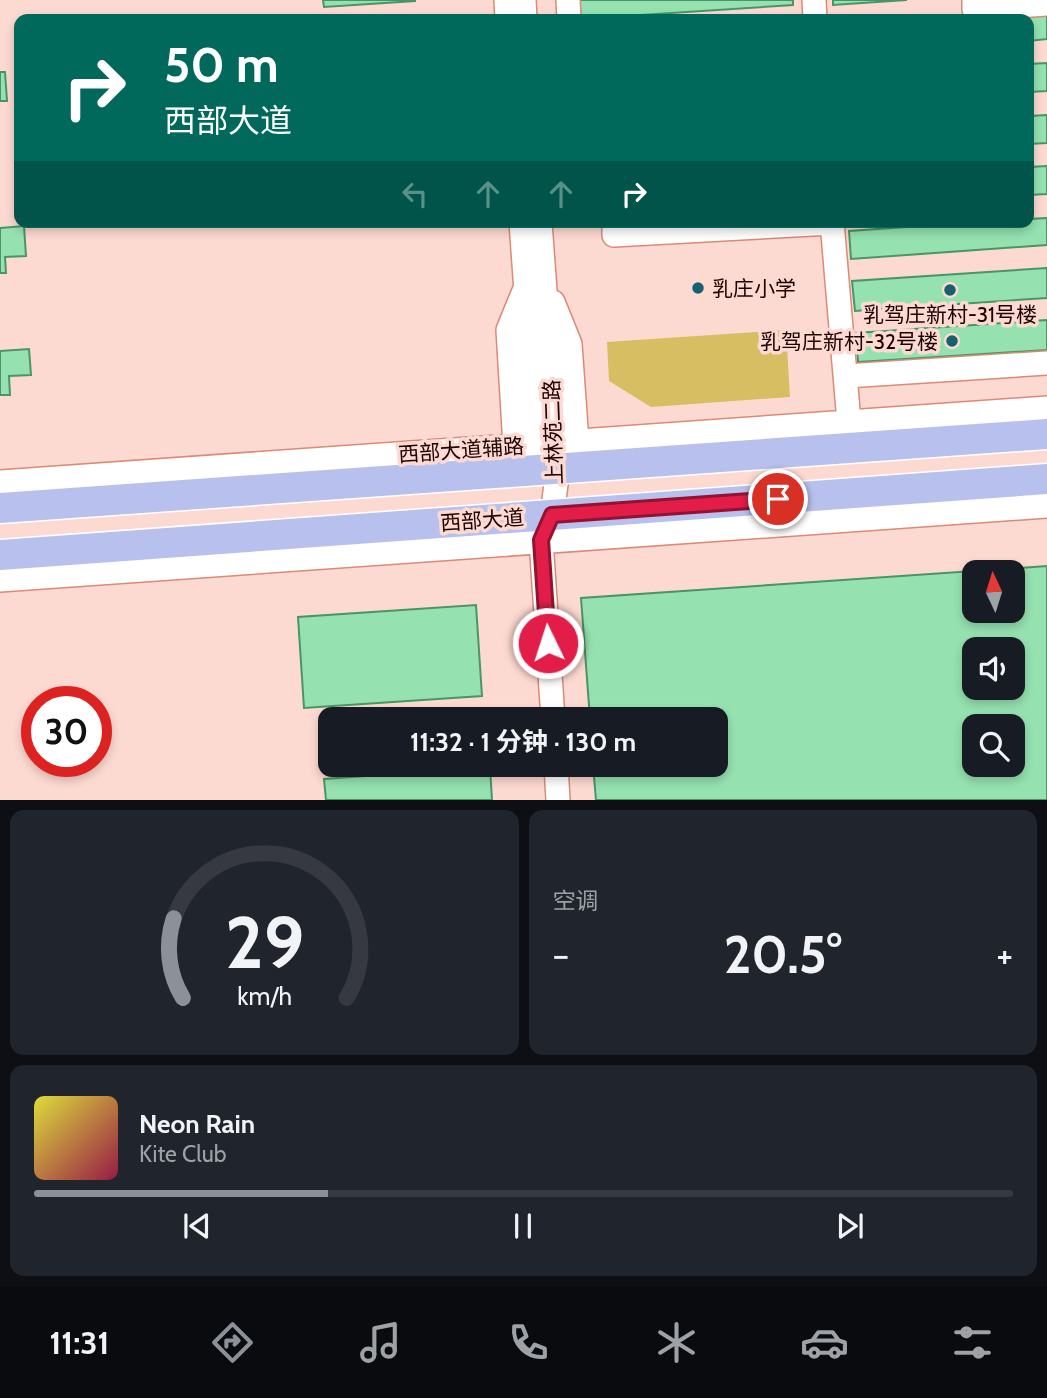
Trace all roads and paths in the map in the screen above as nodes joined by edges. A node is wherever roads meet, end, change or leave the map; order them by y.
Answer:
1 (974, 0) edge
2 (1047, 4) edge
3 (523, 228) edge
4 (540, 228) edge
5 (614, 228) edge
6 (741, 228) edge
7 (832, 228) edge
8 (535, 284) junction
9 (1047, 363) edge
10 (846, 376) junction
11 (1047, 408) edge
12 (849, 422) junction
13 (1047, 434) edge
14 (547, 452) junction
15 (1047, 479) edge
16 (0, 482) edge
17 (1047, 506) edge
18 (0, 508) edge
19 (546, 528) junction
20 (0, 555) edge
21 (0, 580) edge
22 (553, 707) edge
23 (557, 777) edge
24 (558, 800) edge

1 - 2 street
3 - 8 street, 上林苑二路
4 - 8 street, 上林苑二路
5 - 6 street
7 - 10 street
8 - 14 street, 上林苑二路
8 - 14 street
9 - 10 street
10 - 12 street
11 - 12 street, 西部大道辅路
12 - 14 street, 西部大道辅路
13 - 14 main road
14 - 16 street, 西部大道辅路
14 - 18 main road
14 - 19 street, 上林苑二路
15 - 19 main road, 西部大道
17 - 19 street
19 - 20 main road, 西部大道
19 - 21 street
19 - 22 street, 上林苑二路
23 - 24 street

